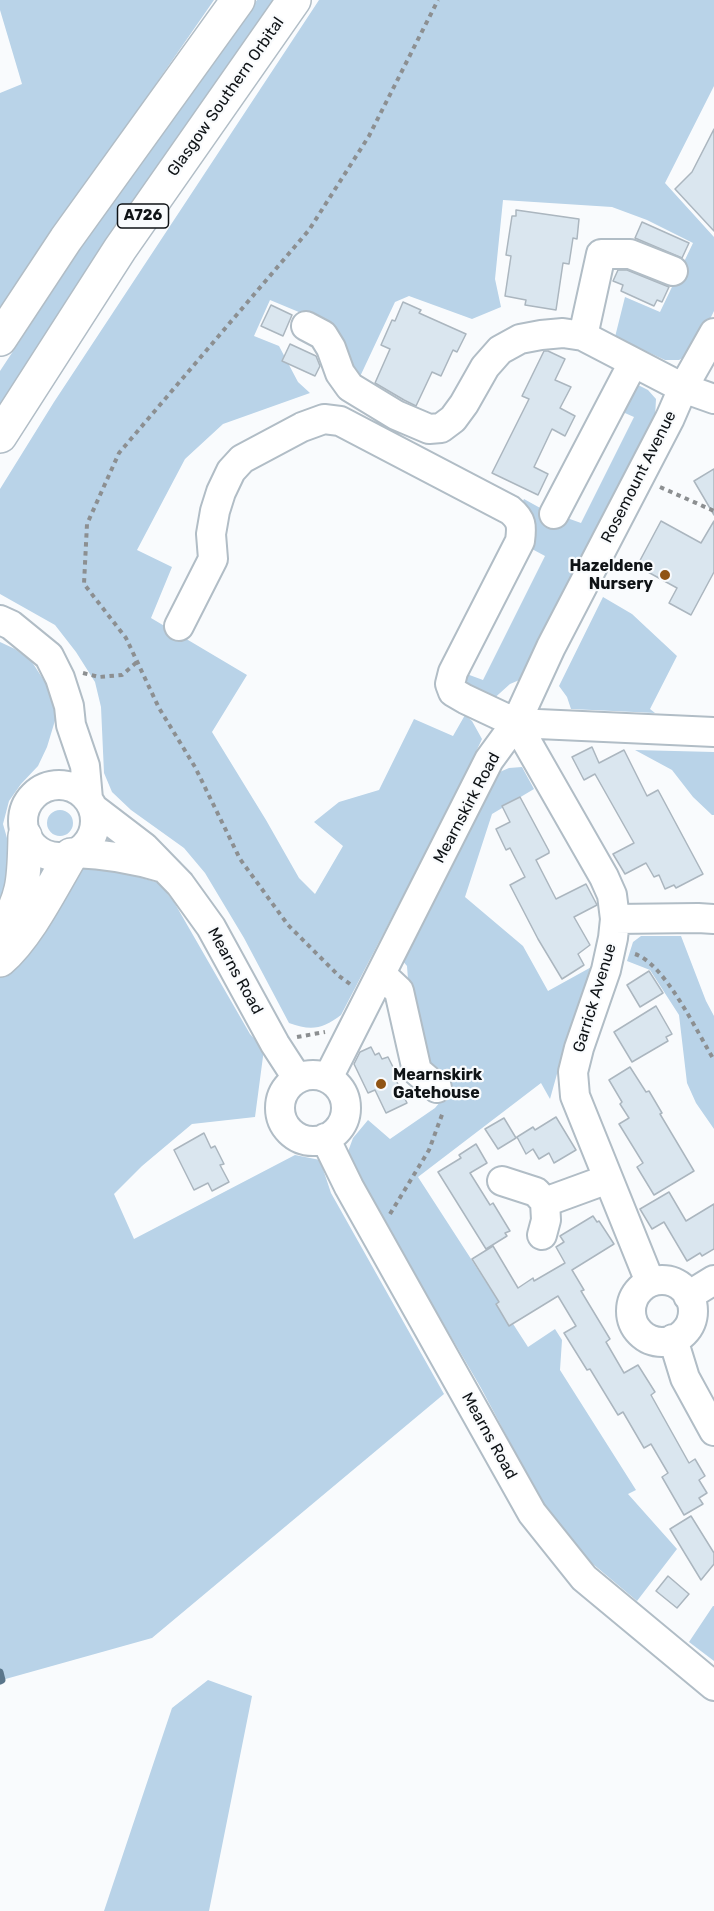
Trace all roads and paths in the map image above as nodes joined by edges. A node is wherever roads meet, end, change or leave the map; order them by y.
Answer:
1 (238, 0) edge
2 (294, 0) edge
3 (673, 271) dead end
4 (306, 326) dead end
5 (714, 333) edge
6 (583, 336) junction
7 (0, 339) edge
8 (633, 363) junction
9 (683, 388) junction
10 (714, 399) edge
11 (0, 436) edge
12 (638, 478) junction
13 (714, 511) edge
14 (554, 514) dead end
15 (5, 623) edge
16 (179, 626) dead end
17 (137, 662) dead end
18 (82, 672) dead end
19 (516, 723) junction
20 (71, 725) junction
21 (714, 732) edge
22 (43, 788) junction
23 (91, 803) junction
24 (25, 836) junction
25 (73, 854) junction
26 (166, 869) junction
27 (615, 919) junction
28 (714, 919) edge
29 (0, 934) edge
30 (612, 946) junction
31 (0, 960) edge
32 (382, 975) junction
33 (347, 1042) junction
34 (275, 1044) junction
35 (714, 1060) edge
36 (297, 1078) junction
37 (328, 1078) junction
38 (437, 1088) dead end
39 (325, 1138) junction
40 (608, 1179) junction
41 (502, 1181) dead end
42 (545, 1202) junction
43 (542, 1235) dead end
44 (714, 1280) edge
45 (650, 1282) junction
46 (688, 1296) junction
47 (673, 1339) junction
48 (714, 1431) edge
49 (714, 1686) edge

1 - 7 highway, A726
2 - 11 highway, Glasgow Southern Orbital / A726
3 - 6 street
4 - 6 street
5 - 9 street, Rosemount Avenue
6 - 8 street
8 - 9 street
8 - 14 street
9 - 10 street
9 - 12 street, Rosemount Avenue
12 - 13 path
12 - 19 street, Rosemount Avenue
15 - 20 street
16 - 19 street
17 - 18 path
19 - 21 street
19 - 27 street, Garrick Avenue
19 - 32 street, Mearnskirk Road
20 - 22 street
20 - 23 street
22 - 23 street
22 - 24 street
23 - 25 street
23 - 26 street, Mearns Road
24 - 25 street
24 - 29 highway
25 - 26 street
25 - 31 highway
26 - 34 street, Mearns Road
27 - 28 street
27 - 30 street, Garrick Avenue
30 - 35 path
30 - 40 street, Garrick Avenue
32 - 33 street, Mearnskirk Road
32 - 38 street
33 - 34 path
33 - 37 street, Mearnskirk Road
34 - 36 street, Mearns Road
36 - 37 street
36 - 39 street
37 - 39 street
39 - 49 street, Mearns Road
40 - 42 street
40 - 45 street, Garrick Avenue
41 - 42 street
42 - 43 street
44 - 46 street
45 - 46 street
45 - 47 street
46 - 47 street
47 - 48 street

